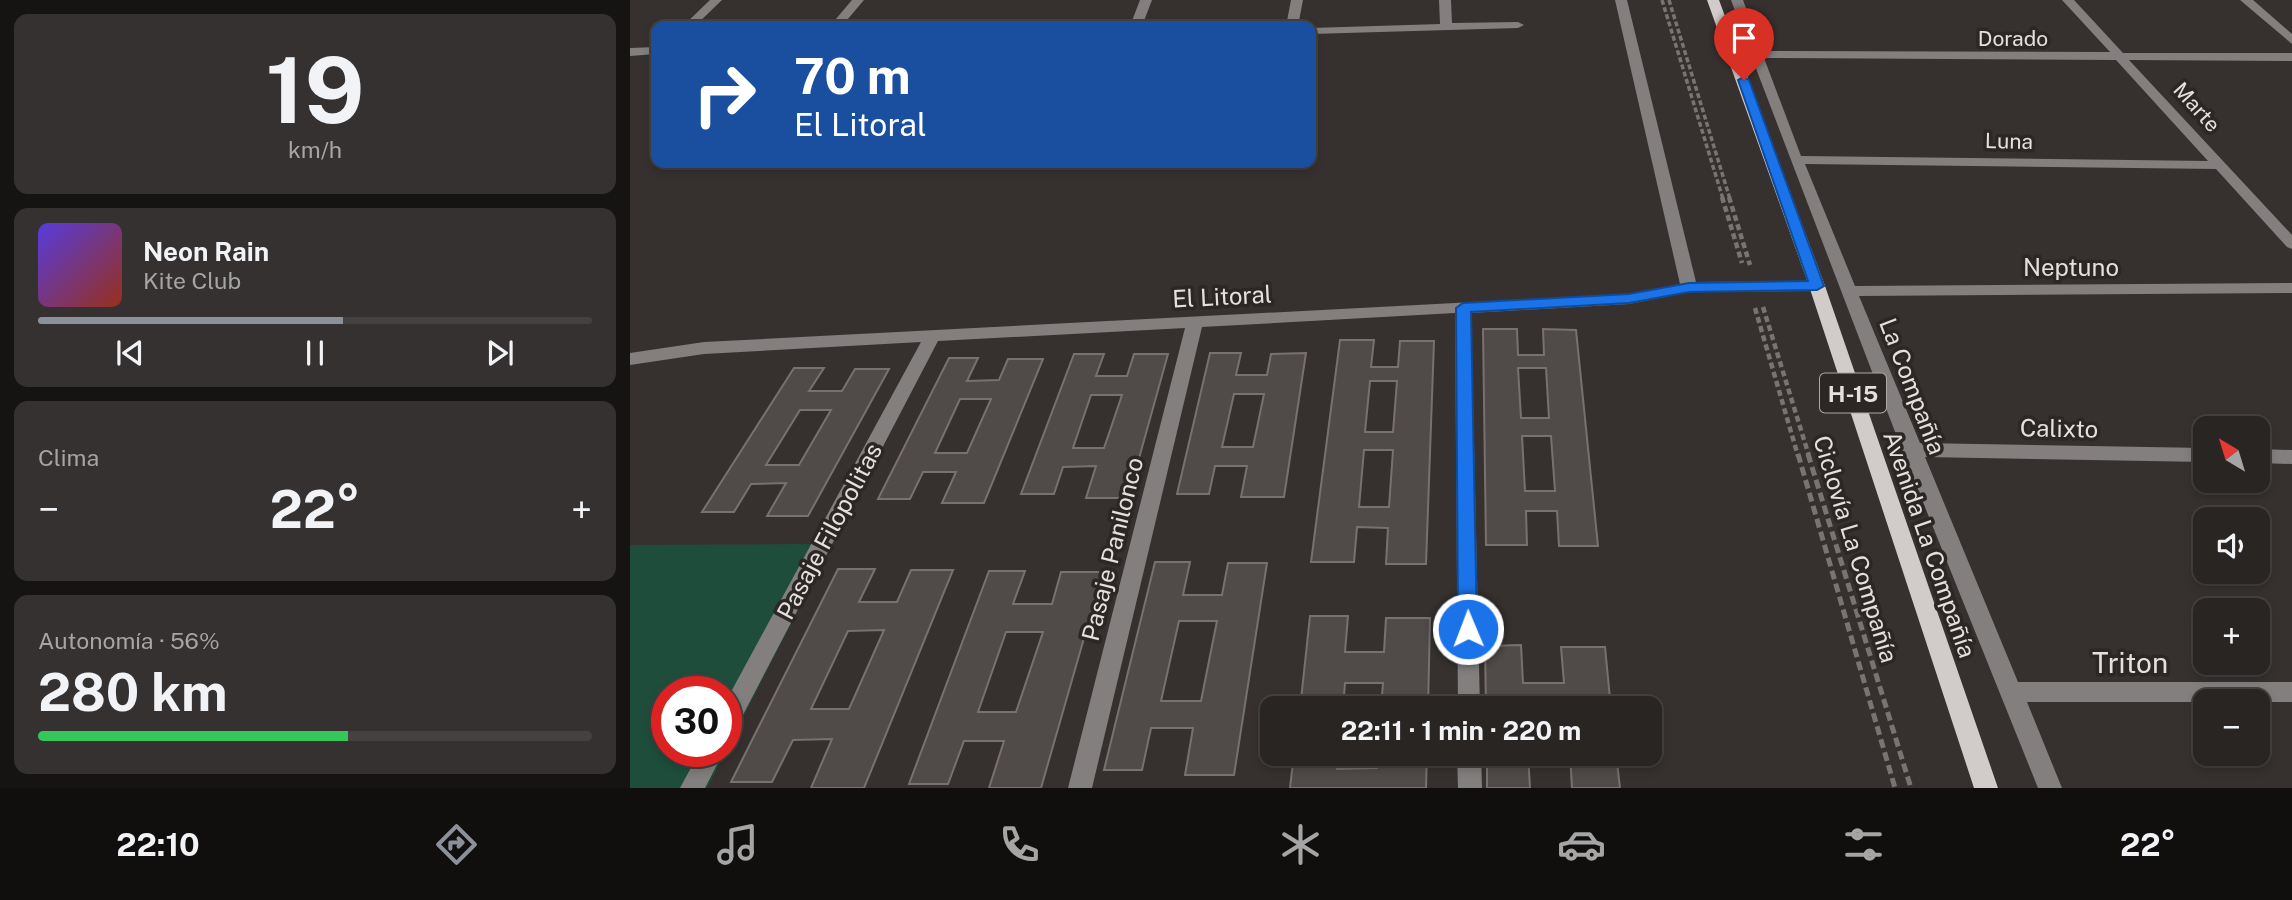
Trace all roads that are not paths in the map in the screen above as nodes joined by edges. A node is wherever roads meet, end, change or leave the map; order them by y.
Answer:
1 (716, 0) edge
2 (858, 0) edge
3 (1146, 0) edge
4 (1297, 0) edge
5 (1445, 0) edge
6 (1621, 0) edge
7 (1713, 0) edge
8 (1737, 0) edge
9 (2068, 0) edge
10 (2246, 0) edge
11 (694, 21) edge
12 (840, 21) edge
13 (1138, 21) edge
14 (1293, 21) edge
15 (1518, 25) dead end
16 (1446, 28) junction
17 (1316, 32) edge
18 (2292, 40) edge
19 (651, 51) edge
20 (630, 52) edge
21 (1734, 54) junction
22 (1759, 55) junction
23 (2292, 57) edge
24 (2124, 58) junction
25 (1796, 160) junction
26 (2221, 165) junction
27 (2285, 229) edge
28 (2292, 244) edge
29 (1817, 286) junction
30 (1689, 287) junction
31 (2292, 288) edge
32 (1850, 291) junction
33 (1463, 308) junction
34 (1195, 322) junction
35 (932, 337) junction
36 (630, 359) edge
37 (1912, 450) junction
38 (2193, 455) edge
39 (2270, 456) edge
40 (2292, 457) edge
41 (2010, 692) junction
42 (2292, 692) edge
43 (742, 694) edge
44 (1469, 696) edge
45 (1469, 766) edge
46 (703, 767) edge
47 (692, 788) edge
48 (1080, 788) edge
49 (1470, 788) edge
50 (1986, 788) edge
51 (2050, 788) edge

1 - 11 street
2 - 12 street
3 - 13 street
4 - 14 street
5 - 16 street
6 - 30 street
7 - 21 main road, Avenida La Compañía / H-15
8 - 22 street, La Compañía
9 - 24 street, Marte
10 - 18 street
15 - 16 street
16 - 17 street
19 - 20 street
21 - 22 street, Dorado
21 - 29 main road, Avenida La Compañía / H-15
22 - 24 street, Dorado
22 - 25 street, La Compañía
23 - 24 street, Dorado
24 - 26 street, Marte
25 - 26 street, Luna
25 - 32 street, La Compañía
26 - 27 street, Marte
27 - 28 street, Marte
29 - 30 street, El Litoral
29 - 50 main road, Avenida La Compañía / H-15
30 - 33 street, El Litoral
31 - 32 street, Neptuno
32 - 37 street, La Compañía
33 - 34 street, El Litoral
33 - 44 street
34 - 35 street, El Litoral
34 - 48 street, Pasaje Panilonco
35 - 36 street, El Litoral
35 - 43 street, Pasaje Filopolitas
37 - 38 street, Calixto
37 - 41 street, La Compañía
39 - 40 street
41 - 42 street, Triton
41 - 51 street, La Compañía
45 - 49 street
46 - 47 street

